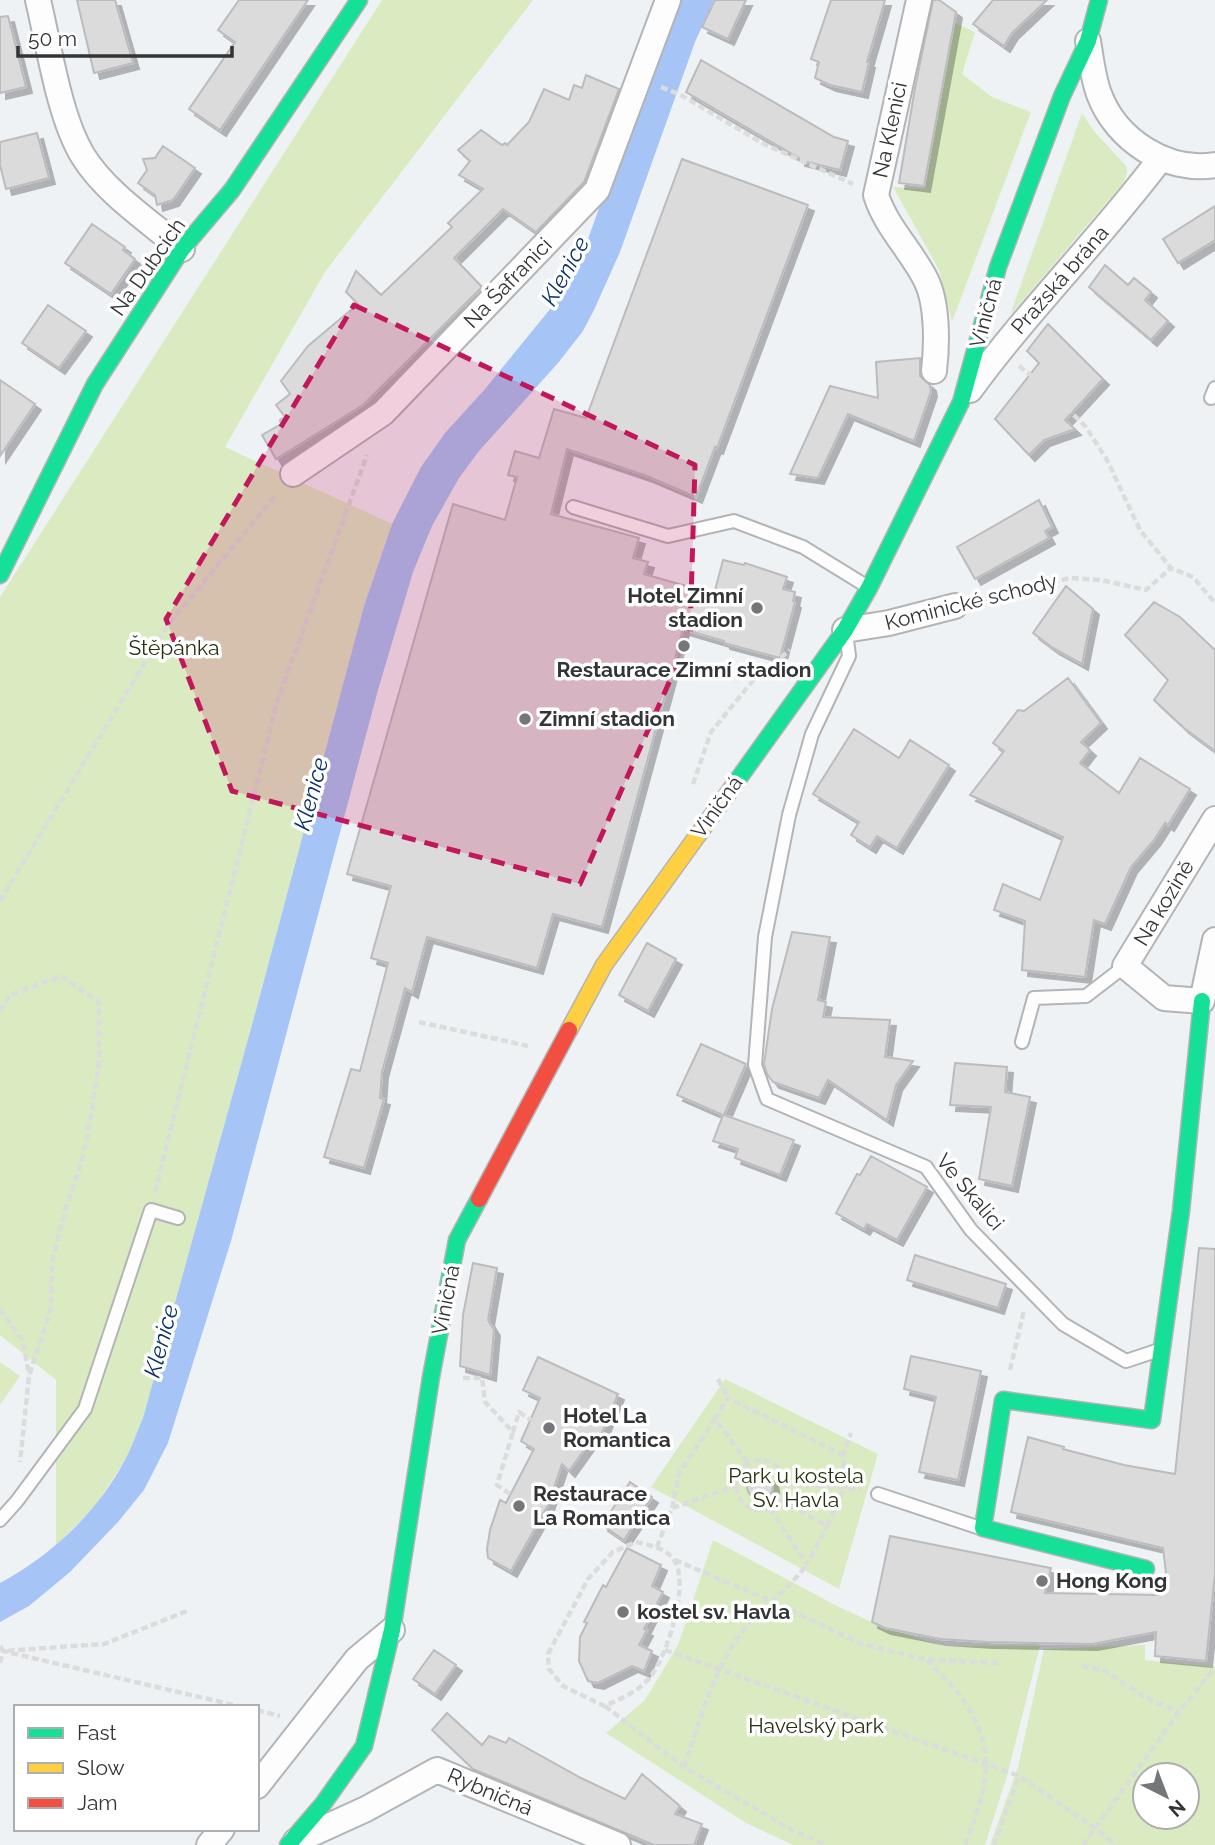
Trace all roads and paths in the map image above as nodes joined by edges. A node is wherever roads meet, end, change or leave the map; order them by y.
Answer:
1 (38, 0) edge
2 (359, 0) edge
3 (668, 0) edge
4 (919, 0) edge
5 (1099, 0) edge
6 (1088, 41) junction
7 (679, 93) dead end
8 (1161, 158) junction
9 (1215, 165) edge
10 (876, 195) junction
11 (182, 249) junction
12 (1021, 368) dead end
13 (934, 371) dead end
14 (961, 402) junction
15 (368, 453) dead end
16 (293, 474) joint
17 (573, 507) dead end
18 (1171, 568) junction
19 (0, 575) edge
20 (869, 587) junction
21 (1215, 603) edge
22 (956, 606) joint
23 (845, 629) junction
24 (1215, 819) edge
25 (0, 901) edge
26 (1215, 940) edge
27 (1125, 966) junction
28 (1202, 1002) junction
29 (0, 1011) edge
30 (419, 1022) dead end
31 (1022, 1042) dead end
32 (522, 1045) dead end
33 (151, 1210) junction
34 (178, 1218) dead end
35 (1029, 1289) junction
36 (0, 1309) edge
37 (1163, 1348) junction
38 (29, 1376) junction
39 (431, 1377) junction
40 (718, 1379) dead end
41 (728, 1398) junction
42 (1003, 1400) junction
43 (715, 1419) junction
44 (531, 1420) dead end
45 (513, 1432) junction
46 (851, 1433) dead end
47 (842, 1455) junction
48 (748, 1463) junction
49 (786, 1484) junction
50 (735, 1486) junction
51 (845, 1487) junction
52 (510, 1494) dead end
53 (878, 1494) joint
54 (781, 1500) junction
55 (17, 1501) junction
56 (673, 1508) junction
57 (770, 1509) junction
58 (0, 1520) edge
59 (827, 1525) junction
60 (983, 1528) junction
61 (657, 1547) junction
62 (674, 1560) junction
63 (807, 1564) junction
64 (1146, 1569) dead end
65 (771, 1601) junction
66 (187, 1611) dead end
67 (391, 1630) junction
68 (1, 1648) edge
69 (665, 1650) junction
70 (927, 1660) junction
71 (0, 1663) edge
72 (999, 1663) dead end
73 (1082, 1666) dead end
74 (1215, 1668) edge
75 (720, 1670) junction
76 (234, 1705) edge
77 (604, 1706) junction
78 (1179, 1712) junction
79 (988, 1765) junction
80 (684, 1767) junction
81 (1019, 1776) junction
82 (259, 1783) edge
83 (1095, 1828) junction
84 (220, 1831) edge
85 (289, 1844) edge
86 (209, 1845) edge
87 (618, 1845) edge
88 (826, 1845) edge
89 (965, 1845) edge
90 (994, 1845) edge
91 (1083, 1845) edge
92 (1116, 1845) edge

1 - 11 street
2 - 11 street, Na Dubcích
3 - 16 street, Na Šafranici
4 - 10 street, Na Klenici
5 - 6 street, Viničná
6 - 8 street
6 - 14 street, Viničná
7 - 10 path
8 - 9 street
8 - 14 street, Pražská brána
10 - 13 street, Na Klenici
11 - 19 street, Na Dubcích
12 - 18 path
14 - 20 street, Viničná
15 - 33 path
16 - 25 path
17 - 20 lane
18 - 21 path
18 - 22 path, Kominické schody
20 - 23 street, Viničná
22 - 23 street, Kominické schody
23 - 35 lane, Ve Skalici
23 - 39 street, Viničná
24 - 27 street, Na kozině
26 - 28 street
27 - 28 street, Na kozině
27 - 31 lane
28 - 37 street
29 - 38 path
30 - 32 path
33 - 34 lane
33 - 55 lane
35 - 37 lane, Ve Skalici
35 - 42 path
36 - 38 path
37 - 42 street
38 - 55 path
39 - 45 path
39 - 67 street, Viničná
40 - 41 path
41 - 43 path
41 - 47 path
42 - 60 street
43 - 48 path
43 - 56 path
44 - 45 path
45 - 52 path
46 - 47 path
47 - 51 path
48 - 49 path
48 - 50 path
49 - 51 path
49 - 54 path
50 - 56 path
50 - 57 path
51 - 53 path
51 - 59 path
53 - 60 lane
54 - 57 path
54 - 59 path
55 - 58 lane
56 - 61 path
57 - 63 path
59 - 63 path
60 - 64 street
61 - 62 path
61 - 77 path
62 - 65 path
62 - 69 path
63 - 65 path
65 - 70 path
65 - 75 path
66 - 68 path
67 - 82 street
67 - 85 street, Viničná
68 - 71 path
68 - 76 path
69 - 75 path
69 - 77 path
70 - 72 path
70 - 79 path
73 - 78 path
74 - 78 path
75 - 79 path
75 - 80 path
77 - 80 path
78 - 83 path
79 - 81 path
79 - 89 path
80 - 88 path
81 - 83 path
81 - 90 path
83 - 91 path
83 - 92 path
84 - 86 street
85 - 87 street, Rybničná

